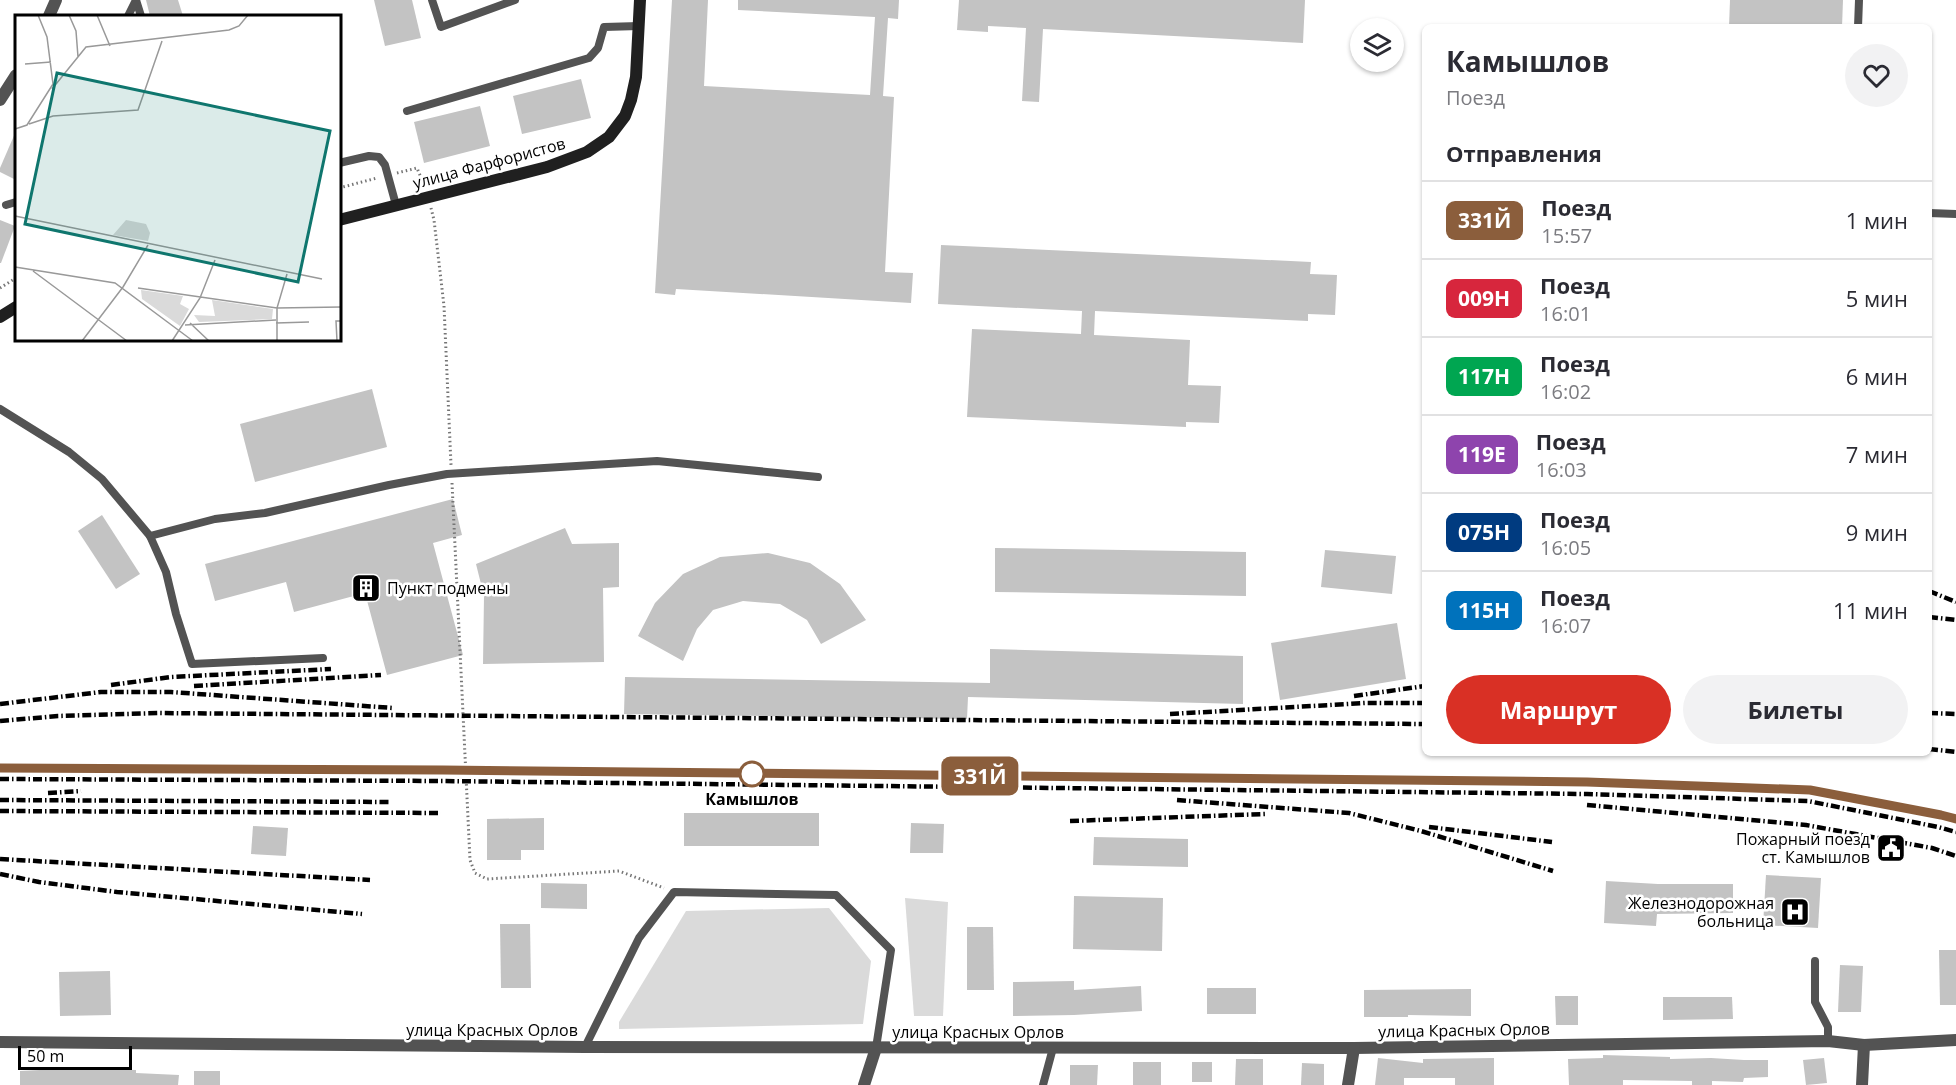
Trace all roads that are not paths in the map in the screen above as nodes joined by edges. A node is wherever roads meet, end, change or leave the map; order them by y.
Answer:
1 (56, 0) edge
2 (432, 0) edge
3 (515, 0) edge
4 (640, 0) edge
5 (1859, 0) edge
6 (49, 15) edge
7 (128, 15) edge
8 (141, 15) edge
9 (1858, 24) edge
10 (639, 26) junction
11 (15, 77) edge
12 (0, 100) edge
13 (407, 111) dead end
14 (340, 163) edge
15 (15, 202) edge
16 (6, 205) dead end
17 (396, 205) junction
18 (1932, 213) edge
19 (1956, 214) edge
20 (340, 220) edge
21 (15, 309) edge
22 (0, 317) edge
23 (0, 409) edge
24 (818, 477) dead end
25 (150, 536) junction
26 (323, 658) dead end
27 (1815, 961) dead end
28 (1956, 1040) edge
29 (1828, 1041) junction
30 (0, 1042) edge
31 (1864, 1045) junction
32 (585, 1047) junction
33 (876, 1048) junction
34 (1053, 1048) junction
35 (1354, 1048) junction
36 (864, 1085) edge
37 (1043, 1085) edge
38 (1348, 1085) edge
39 (1862, 1085) edge

1 - 6 street
2 - 3 lane
4 - 10 street, улица Фарфористов
5 - 9 lane
7 - 8 lane
10 - 13 lane
10 - 17 street, улица Фарфористов
11 - 12 street
14 - 17 lane
15 - 16 lane
17 - 20 street, улица Фарфористов
18 - 19 lane
21 - 22 street
23 - 25 lane
24 - 25 lane
25 - 26 lane
27 - 29 lane
28 - 31 street, улица Красных Орлов
29 - 31 street, улица Красных Орлов
29 - 35 street, улица Красных Орлов
30 - 32 street, улица Красных Орлов
31 - 39 street
32 - 33 street, улица Красных Орлов
32 - 33 lane
33 - 34 street, улица Красных Орлов
33 - 36 street
34 - 35 street, улица Красных Орлов
34 - 37 lane
35 - 38 street

